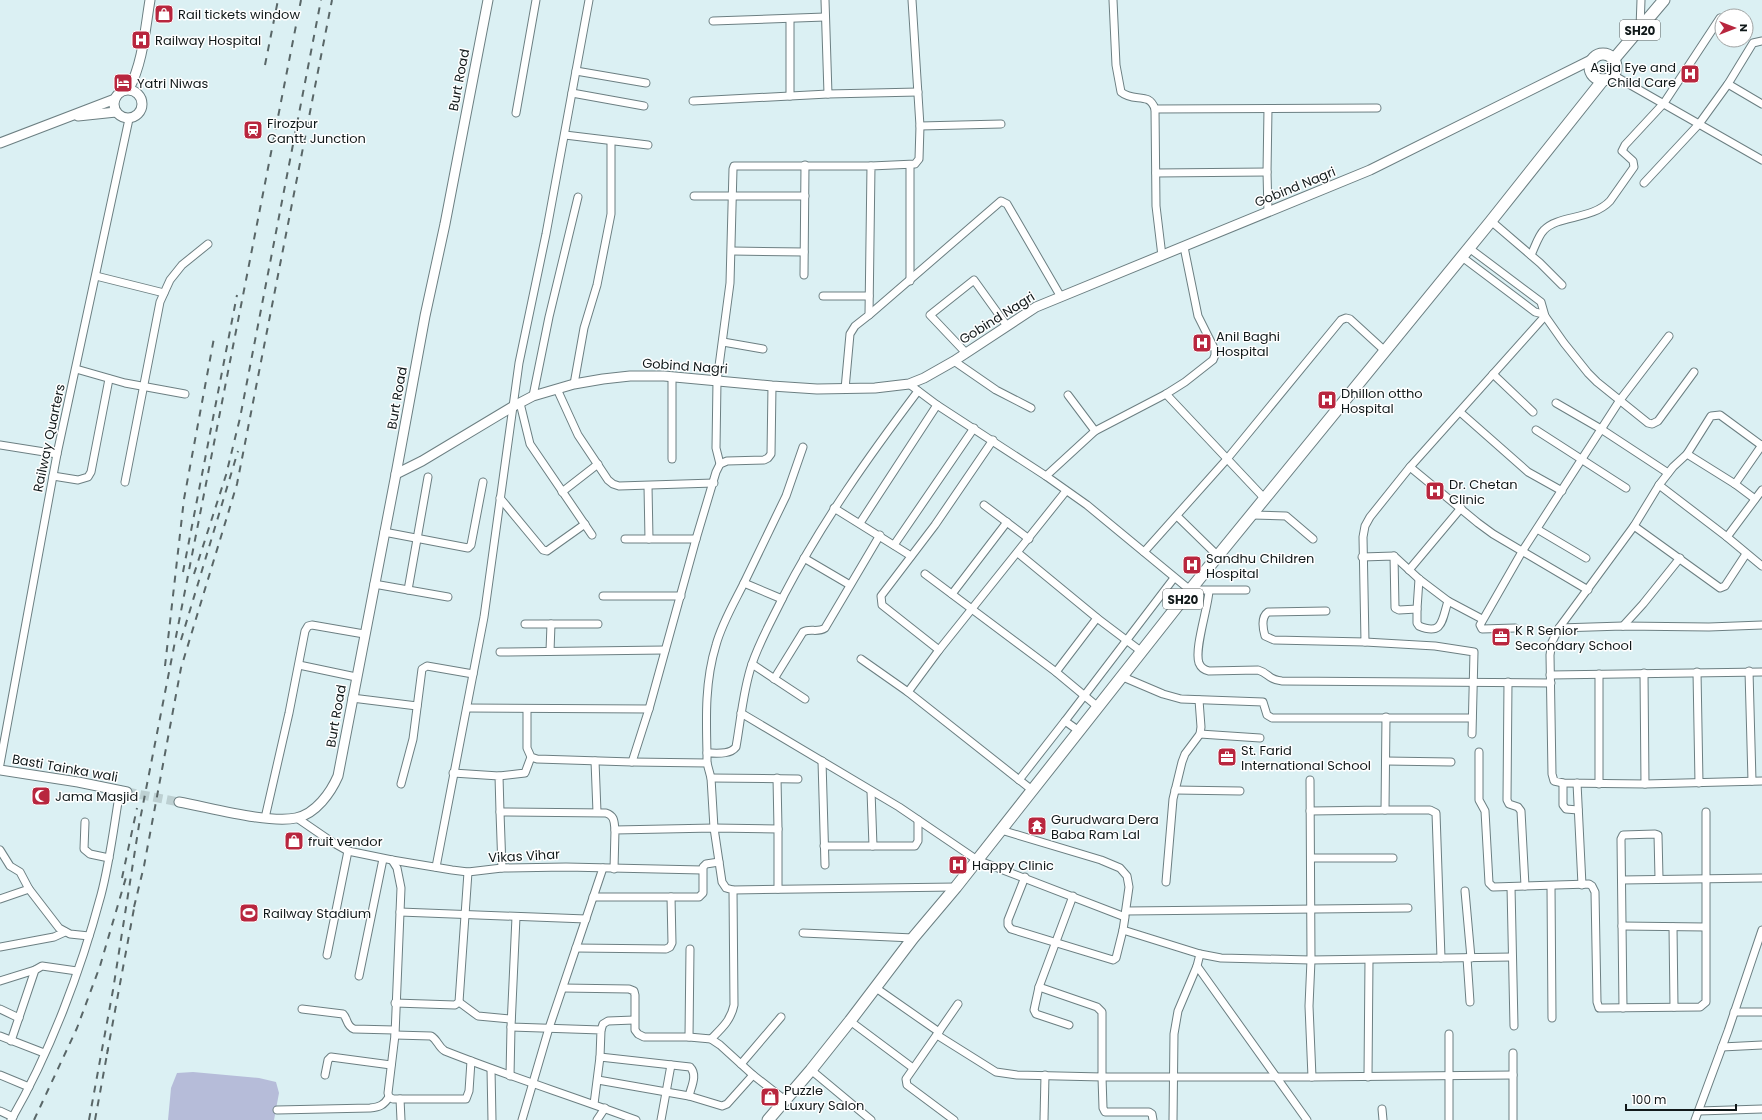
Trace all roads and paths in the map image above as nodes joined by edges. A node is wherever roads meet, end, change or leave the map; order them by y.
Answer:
1 (150, 0) edge
2 (488, 0) edge
3 (536, 0) edge
4 (589, 0) edge
5 (825, 0) edge
6 (912, 0) edge
7 (1113, 0) edge
8 (1641, 0) edge
9 (1664, 0) edge
10 (825, 17) junction
11 (790, 19) junction
12 (713, 21) dead end
13 (1714, 27) edge
14 (1640, 30) junction
15 (1762, 41) edge
16 (1614, 58) junction
17 (1591, 60) junction
18 (576, 72) junction
19 (1613, 75) junction
20 (1602, 80) junction
21 (646, 83) dead end
22 (1728, 84) junction
23 (129, 89) junction
24 (572, 92) junction
25 (918, 92) junction
26 (828, 94) junction
27 (790, 96) junction
28 (114, 99) junction
29 (694, 101) dead end
30 (1664, 103) junction
31 (1762, 104) edge
32 (644, 106) dead end
33 (1377, 108) dead end
34 (1155, 109) junction
35 (1268, 109) junction
36 (116, 112) junction
37 (516, 113) dead end
38 (66, 117) junction
39 (129, 118) junction
40 (1002, 124) dead end
41 (1699, 124) junction
42 (920, 126) junction
43 (565, 135) junction
44 (611, 141) junction
45 (0, 143) edge
46 (648, 145) dead end
47 (1762, 160) edge
48 (910, 164) junction
49 (805, 165) junction
50 (871, 166) junction
51 (1267, 172) junction
52 (1156, 173) junction
53 (1644, 184) dead end
54 (732, 195) junction
55 (694, 196) dead end
56 (805, 196) junction
57 (578, 197) dead end
58 (1268, 212) junction
59 (1491, 221) junction
60 (208, 244) dead end
61 (1184, 247) junction
62 (1469, 248) junction
63 (732, 251) junction
64 (804, 252) junction
65 (1531, 255) junction
66 (1162, 256) junction
67 (1462, 257) junction
68 (804, 275) dead end
69 (96, 276) junction
70 (910, 281) junction
71 (1562, 285) dead end
72 (164, 293) junction
73 (823, 296) dead end
74 (869, 296) junction
75 (1061, 297) junction
76 (869, 315) junction
77 (1544, 315) junction
78 (1007, 326) junction
79 (1669, 336) dead end
80 (723, 342) junction
81 (763, 349) dead end
82 (1385, 351) junction
83 (966, 353) junction
84 (954, 361) junction
85 (76, 369) junction
86 (1694, 372) dead end
87 (1493, 374) junction
88 (672, 377) junction
89 (109, 379) junction
90 (717, 380) junction
91 (574, 384) junction
92 (909, 384) junction
93 (772, 386) junction
94 (144, 387) junction
95 (557, 388) junction
96 (845, 388) junction
97 (918, 390) junction
98 (185, 394) dead end
99 (1166, 394) junction
100 (1068, 395) dead end
101 (534, 396) junction
102 (1620, 400) junction
103 (1556, 403) dead end
104 (516, 405) junction
105 (937, 405) junction
106 (1031, 408) dead end
107 (1460, 412) junction
108 (1533, 412) dead end
109 (974, 428) junction
110 (1601, 429) junction
111 (1536, 430) dead end
112 (1095, 431) junction
113 (993, 440) junction
114 (0, 445) edge
115 (1762, 445) edge
116 (803, 447) dead end
117 (58, 454) junction
118 (1687, 454) junction
119 (672, 459) dead end
120 (1227, 459) junction
121 (1582, 459) junction
122 (598, 464) junction
123 (720, 464) junction
124 (1410, 466) junction
125 (1668, 473) junction
126 (396, 474) junction
127 (54, 476) junction
128 (1046, 476) junction
129 (428, 478) dead end
130 (125, 482) dead end
131 (483, 482) dead end
132 (714, 483) junction
133 (1735, 484) junction
134 (1659, 485) junction
135 (648, 486) junction
136 (1626, 488) dead end
137 (1762, 490) edge
138 (1066, 491) junction
139 (1562, 491) junction
140 (562, 492) junction
141 (500, 498) junction
142 (1265, 498) junction
143 (1754, 499) junction
144 (984, 505) dead end
145 (834, 508) junction
146 (1461, 508) junction
147 (1252, 515) junction
148 (1177, 516) junction
149 (1007, 522) junction
150 (860, 523) junction
151 (585, 524) junction
152 (1634, 526) junction
153 (1537, 529) junction
154 (384, 532) junction
155 (592, 535) dead end
156 (880, 535) junction
157 (1727, 537) junction
158 (416, 539) junction
159 (625, 539) dead end
160 (648, 539) junction
161 (696, 539) junction
162 (1029, 539) junction
163 (1313, 539) dead end
164 (894, 545) junction
165 (1523, 550) junction
166 (1144, 552) junction
167 (1018, 553) junction
168 (1746, 554) junction
169 (911, 556) junction
170 (1218, 556) junction
171 (1394, 556) junction
172 (1362, 557) junction
173 (804, 558) junction
174 (1586, 558) dead end
175 (1680, 558) junction
176 (1762, 566) edge
177 (1409, 570) junction
178 (925, 574) dead end
179 (1174, 578) junction
180 (1419, 579) junction
181 (744, 583) junction
182 (374, 584) junction
183 (850, 585) junction
184 (408, 590) junction
185 (1190, 590) junction
186 (1246, 590) dead end
187 (1588, 590) junction
188 (1209, 591) junction
189 (952, 594) junction
190 (603, 596) dead end
191 (681, 596) junction
192 (448, 597) dead end
193 (782, 599) junction
194 (1448, 601) junction
195 (973, 609) junction
196 (1417, 609) junction
197 (1326, 611) dead end
198 (1097, 618) junction
199 (1482, 619) junction
200 (525, 624) dead end
201 (551, 624) junction
202 (598, 624) dead end
203 (1762, 625) edge
204 (1623, 626) junction
205 (1515, 628) dead end
206 (1559, 628) junction
207 (364, 634) junction
208 (1127, 640) junction
209 (1365, 642) junction
210 (665, 650) junction
211 (939, 650) junction
212 (550, 651) junction
213 (500, 652) dead end
214 (1142, 652) junction
215 (861, 659) dead end
216 (752, 664) junction
217 (299, 665) junction
218 (1749, 671) junction
219 (1056, 672) junction
220 (1697, 672) junction
221 (1762, 672) edge
222 (1644, 673) junction
223 (473, 674) junction
224 (1600, 674) junction
225 (356, 677) junction
226 (1123, 677) junction
227 (774, 679) junction
228 (1550, 679) junction
229 (1472, 682) junction
230 (1508, 682) junction
231 (908, 692) junction
232 (1085, 696) junction
233 (352, 698) junction
234 (805, 699) dead end
235 (1198, 700) junction
236 (417, 706) junction
237 (1098, 707) junction
238 (468, 708) junction
239 (528, 708) junction
240 (649, 709) junction
241 (741, 713) junction
242 (1386, 717) junction
243 (1472, 718) junction
244 (1065, 721) junction
245 (1079, 731) junction
246 (1200, 734) junction
247 (1472, 734) dead end
248 (1260, 738) dead end
249 (1478, 752) dead end
250 (707, 753) junction
251 (530, 757) junction
252 (595, 760) junction
253 (822, 761) junction
254 (632, 762) junction
255 (1386, 762) junction
256 (1451, 762) dead end
257 (707, 763) junction
258 (0, 764) edge
259 (0, 770) edge
260 (453, 773) junction
261 (499, 776) junction
262 (711, 778) junction
263 (777, 778) junction
264 (798, 779) dead end
265 (1019, 780) junction
266 (1310, 780) dead end
267 (1752, 781) junction
268 (1762, 781) edge
269 (1563, 783) junction
270 (1699, 783) junction
271 (401, 784) dead end
272 (1577, 784) junction
273 (1599, 784) junction
274 (1645, 784) junction
275 (1032, 790) junction
276 (1175, 790) junction
277 (123, 791) joint
278 (871, 791) junction
279 (1240, 792) dead end
280 (179, 802) tunnel mouth
281 (1310, 810) junction
282 (1385, 810) junction
283 (1578, 810) junction
284 (500, 812) junction
285 (597, 812) junction
286 (1706, 812) dead end
287 (265, 818) junction
288 (297, 818) junction
289 (918, 820) junction
290 (86, 822) dead end
291 (714, 828) junction
292 (778, 829) junction
293 (615, 830) junction
294 (1001, 830) junction
295 (824, 846) junction
296 (873, 846) junction
297 (0, 850) edge
298 (348, 851) junction
299 (109, 858) junction
300 (383, 858) junction
301 (1311, 858) junction
302 (1393, 858) dead end
303 (392, 860) junction
304 (977, 860) junction
305 (719, 862) junction
306 (825, 865) dead end
307 (436, 867) junction
308 (502, 868) junction
309 (603, 868) junction
310 (614, 869) junction
311 (702, 870) junction
312 (468, 872) junction
313 (1025, 877) junction
314 (1659, 878) junction
315 (1705, 878) junction
316 (1762, 878) edge
317 (1622, 880) junction
318 (1166, 882) dead end
319 (1582, 885) junction
320 (1525, 886) junction
321 (1551, 886) junction
322 (956, 887) junction
323 (1510, 887) junction
324 (29, 889) junction
325 (778, 889) junction
326 (733, 890) junction
327 (1466, 891) dead end
328 (1073, 896) junction
329 (593, 897) junction
330 (671, 897) junction
331 (0, 899) edge
332 (1408, 908) dead end
333 (1310, 910) junction
334 (400, 912) junction
335 (466, 914) junction
336 (1125, 914) junction
337 (516, 917) junction
338 (586, 919) junction
339 (1622, 926) junction
340 (1673, 927) junction
341 (1705, 927) junction
342 (1123, 930) junction
343 (1762, 930) edge
344 (65, 932) junction
345 (803, 933) dead end
346 (89, 936) junction
347 (913, 938) junction
348 (1056, 943) junction
349 (0, 947) edge
350 (576, 948) junction
351 (690, 949) dead end
352 (1200, 954) junction
353 (327, 955) dead end
354 (1512, 957) junction
355 (1441, 958) junction
356 (1469, 958) junction
357 (1311, 960) junction
358 (1369, 960) junction
359 (1197, 966) junction
360 (36, 970) junction
361 (77, 971) junction
362 (359, 976) dead end
363 (0, 981) edge
364 (1039, 987) junction
365 (563, 988) junction
366 (876, 988) junction
367 (459, 1002) junction
368 (1470, 1002) dead end
369 (395, 1003) junction
370 (958, 1004) dead end
371 (1674, 1007) junction
372 (1623, 1008) junction
373 (0, 1009) edge
374 (302, 1009) dead end
375 (1734, 1012) junction
376 (1762, 1012) edge
377 (781, 1017) dead end
378 (19, 1018) junction
379 (1552, 1018) dead end
380 (634, 1020) junction
381 (850, 1021) junction
382 (511, 1023) junction
383 (1069, 1025) dead end
384 (1514, 1026) dead end
385 (549, 1028) junction
386 (601, 1030) junction
387 (394, 1032) junction
388 (938, 1033) junction
389 (1449, 1034) dead end
390 (0, 1036) edge
391 (689, 1037) junction
392 (711, 1039) junction
393 (11, 1041) junction
394 (1762, 1045) edge
395 (1722, 1047) junction
396 (44, 1053) junction
397 (1512, 1054) dead end
398 (600, 1057) junction
399 (470, 1062) junction
400 (671, 1064) junction
401 (741, 1064) junction
402 (391, 1065) junction
403 (913, 1068) junction
404 (491, 1069) junction
405 (811, 1070) junction
406 (0, 1075) edge
407 (325, 1075) dead end
408 (753, 1075) junction
409 (1045, 1075) junction
410 (1448, 1075) junction
411 (1513, 1075) junction
412 (510, 1076) junction
413 (1368, 1076) junction
414 (1102, 1077) junction
415 (1173, 1077) junction
416 (1276, 1077) junction
417 (1312, 1077) junction
418 (598, 1080) junction
419 (533, 1084) junction
420 (29, 1087) junction
421 (667, 1092) junction
422 (689, 1096) junction
423 (389, 1097) junction
424 (400, 1099) junction
425 (785, 1100) junction
426 (594, 1104) junction
427 (605, 1108) junction
428 (1382, 1109) dead end
429 (1762, 1109) edge
430 (277, 1110) dead end
431 (1699, 1110) junction
432 (0, 1111) edge
433 (12, 1118) edge
434 (401, 1120) edge
435 (492, 1120) edge
436 (522, 1120) edge
437 (597, 1120) edge
438 (636, 1120) edge
439 (661, 1120) edge
440 (768, 1120) edge
441 (871, 1120) edge
442 (954, 1120) edge
443 (1044, 1120) edge
444 (1153, 1120) edge
445 (1173, 1120) edge
446 (1307, 1120) edge
447 (1382, 1120) edge
448 (1449, 1120) edge
449 (1513, 1120) edge
450 (1695, 1120) edge

1 - 23 street
2 - 126 street, Burt Road
3 - 37 street
4 - 18 street
5 - 10 street
6 - 25 street
7 - 34 street
8 - 14 street
9 - 14 main road, SH20
10 - 11 street
10 - 26 street
11 - 12 street
11 - 27 street
13 - 30 street
14 - 16 main road, SH20
15 - 22 street
16 - 17 main road, SH20
16 - 19 main road
17 - 20 main road
17 - 58 street, Gobind Nagri
18 - 21 street
18 - 24 street
19 - 20 main road, SH20
19 - 30 street
20 - 59 main road, SH20
22 - 31 street
22 - 41 street
23 - 28 street
23 - 39 street
24 - 32 street
24 - 43 street
25 - 26 street
25 - 42 street
26 - 27 street
27 - 29 street
28 - 36 street
28 - 38 street
30 - 41 street
30 - 65 street
33 - 35 street
34 - 35 street
34 - 52 street
35 - 51 street
36 - 38 street
36 - 39 street
38 - 45 street
39 - 69 street, Railway Quarters
40 - 42 street
41 - 47 street
41 - 53 street
42 - 48 street
43 - 44 street
43 - 104 street
44 - 46 street
44 - 91 street
48 - 50 street
48 - 70 street
49 - 50 street
49 - 54 street
49 - 56 street
50 - 74 street
51 - 52 street
51 - 58 street
52 - 66 street
54 - 55 street
54 - 56 street
54 - 63 street
56 - 64 street
57 - 101 street
58 - 61 street, Gobind Nagri
59 - 62 main road, SH20
59 - 65 street
60 - 72 street
61 - 66 street, Gobind Nagri
61 - 99 street
62 - 67 main road, SH20
62 - 77 street
63 - 64 street
63 - 80 street
64 - 68 street
65 - 71 street
66 - 75 street, Gobind Nagri
67 - 77 street
67 - 82 main road, SH20
69 - 72 street
69 - 85 street, Railway Quarters
70 - 75 street
70 - 76 street
72 - 94 street
73 - 74 street
74 - 76 street
75 - 78 street, Gobind Nagri
76 - 96 street
77 - 87 street
77 - 102 street
78 - 83 street, Gobind Nagri
78 - 83 street
79 - 102 street
80 - 81 street
80 - 90 street
82 - 120 street
82 - 142 main road, SH20
83 - 84 street, Gobind Nagri
84 - 92 street, Gobind Nagri
84 - 106 street
85 - 89 street
85 - 117 street, Railway Quarters
86 - 102 street
87 - 107 street
87 - 108 street
88 - 90 street, Gobind Nagri
88 - 91 street, Gobind Nagri
88 - 119 street
89 - 94 street
89 - 127 street
90 - 93 street, Gobind Nagri
90 - 123 street
91 - 95 street, Gobind Nagri
92 - 96 street, Gobind Nagri
92 - 97 street
93 - 96 street, Gobind Nagri
93 - 123 street
94 - 98 street
94 - 130 street
95 - 101 street, Gobind Nagri
95 - 122 street
97 - 105 street
97 - 145 street
99 - 112 street
99 - 120 street
100 - 112 street
101 - 104 street, Gobind Nagri
102 - 110 street
103 - 110 street
104 - 126 street, Gobind Nagri
104 - 140 street
104 - 141 street
105 - 109 street
105 - 150 street
107 - 124 street
107 - 139 street
109 - 113 street
109 - 164 street
110 - 121 street
110 - 125 street
111 - 121 street
112 - 128 street
113 - 128 street
113 - 169 street
114 - 117 street
115 - 118 street
115 - 133 street
116 - 181 street
117 - 127 street, Railway Quarters
118 - 125 street
118 - 133 street
120 - 142 street
120 - 148 street
121 - 136 street
121 - 139 street
122 - 135 street
122 - 140 street
123 - 132 street
124 - 146 street
124 - 172 street
125 - 134 street
126 - 154 street, Burt Road
127 - 258 street, Railway Quarters
128 - 138 street
129 - 158 street
131 - 158 street
132 - 135 street
132 - 161 street
133 - 143 street
134 - 152 street
134 - 157 street
135 - 160 street
137 - 143 street
138 - 162 street
138 - 166 street
139 - 153 street
140 - 151 street
141 - 151 street
141 - 223 street
142 - 147 main road, SH20
143 - 157 street
144 - 149 street
145 - 150 street
145 - 173 street
146 - 165 street
146 - 177 street
147 - 163 street
147 - 170 main road, SH20
148 - 166 street
148 - 170 street
149 - 162 street
149 - 189 street
150 - 156 street
151 - 155 street
152 - 175 street
152 - 187 street
153 - 165 street
153 - 174 street
154 - 158 street
154 - 182 street, Burt Road
156 - 164 street
156 - 183 street
157 - 168 street
158 - 184 street
159 - 160 street
160 - 161 street
161 - 191 street
162 - 167 street
164 - 169 street
165 - 187 street
165 - 199 street
166 - 179 street
167 - 195 street
167 - 198 street
168 - 175 street
168 - 176 street
169 - 211 street
170 - 185 main road, SH20
171 - 172 street
171 - 177 street
171 - 196 street
172 - 209 street
173 - 183 street
173 - 193 street
175 - 204 street
177 - 180 street
178 - 189 street
179 - 185 street
179 - 208 street
180 - 194 street
180 - 196 street
181 - 193 street
181 - 250 street
182 - 184 street
182 - 207 street, Burt Road
183 - 227 street
184 - 192 street
185 - 188 street
185 - 214 main road, SH20
186 - 188 street
187 - 206 street
188 - 229 street
189 - 195 street
190 - 191 street
191 - 210 street
193 - 216 street
194 - 196 street
194 - 199 street
195 - 211 street
195 - 219 street
197 - 209 street
198 - 208 street
198 - 219 street
199 - 205 street
200 - 201 street
201 - 202 street
201 - 212 street
203 - 204 street
204 - 206 street
206 - 228 street
207 - 217 street
207 - 225 street, Burt Road
208 - 214 street
208 - 232 street
209 - 229 street
210 - 212 street
210 - 240 street
211 - 231 street
212 - 213 street
214 - 226 main road, SH20
215 - 231 street
216 - 227 street
216 - 241 street
217 - 225 street
217 - 287 street
218 - 220 street
218 - 221 street
218 - 267 street
219 - 232 street
220 - 222 street
220 - 270 street
222 - 224 street
222 - 274 street
223 - 236 street
223 - 238 street
224 - 228 street
224 - 273 street
225 - 233 street, Burt Road
226 - 235 street
226 - 237 main road, SH20
227 - 234 street
228 - 230 street
228 - 269 street
229 - 230 street
229 - 243 street
230 - 320 street
231 - 265 street
232 - 237 street
232 - 244 street
233 - 236 street
233 - 288 street, Burt Road
235 - 242 street
235 - 246 street
236 - 271 street
237 - 245 main road, SH20
238 - 239 street
238 - 260 street
239 - 240 street
239 - 251 street
240 - 254 street
241 - 250 street
241 - 253 street
242 - 243 street
242 - 255 street
243 - 247 street
244 - 245 street
244 - 265 street
245 - 275 main road, SH20
246 - 248 street
246 - 276 street
249 - 323 street
250 - 257 street
251 - 252 street
251 - 261 street
252 - 254 street
252 - 285 street
253 - 278 street
253 - 295 street
254 - 257 street
255 - 256 street
255 - 282 street
257 - 262 street
259 - 277 street, Basti Tainka wali
260 - 261 street
260 - 307 street
261 - 284 street
262 - 263 street
262 - 291 street
263 - 264 street
263 - 292 street
265 - 275 street
266 - 281 street
267 - 268 street
267 - 270 street
269 - 272 street
269 - 283 street
270 - 274 street
272 - 273 street
272 - 283 street
273 - 274 street
275 - 294 main road, SH20
276 - 279 street
276 - 318 street
277 - 299 street
278 - 289 street
278 - 296 street
280 - 287 street
281 - 282 street
281 - 301 street
282 - 355 street
283 - 319 street
284 - 285 street
284 - 308 street
285 - 293 street
286 - 315 street
287 - 288 street
288 - 298 street, Vikas Vihar
289 - 296 street
289 - 304 street
290 - 299 street
291 - 292 street
291 - 293 street
291 - 305 street
292 - 325 street
293 - 310 street
294 - 304 main road, SH20
294 - 336 street
295 - 296 street
295 - 306 street
297 - 324 street
298 - 300 street, Vikas Vihar
298 - 353 street
299 - 346 street
300 - 303 street, Vikas Vihar
300 - 362 street
301 - 302 street
301 - 333 street
303 - 307 street, Vikas Vihar
303 - 334 street
304 - 313 street
304 - 322 main road, SH20
305 - 311 street
305 - 326 street
307 - 312 street, Vikas Vihar
308 - 309 street, Vikas Vihar
308 - 312 street, Vikas Vihar
309 - 310 street, Vikas Vihar
309 - 329 street
310 - 311 street, Vikas Vihar
311 - 330 street
312 - 335 street
313 - 328 street
313 - 348 street
314 - 315 street
314 - 317 street
314 - 317 street
315 - 316 street
315 - 341 street
317 - 339 street
319 - 321 street
319 - 372 street
320 - 321 street
320 - 323 street
321 - 379 street
322 - 325 street
322 - 347 main road, SH20
323 - 354 street
324 - 331 street
324 - 344 street
325 - 326 street
326 - 392 street
327 - 356 street
328 - 336 street
328 - 348 street
329 - 330 street
329 - 338 street
330 - 350 street
332 - 333 street
333 - 336 street
333 - 357 street
334 - 335 street
334 - 369 street
335 - 337 street
335 - 367 street
336 - 342 street
337 - 338 street
337 - 382 street
338 - 350 street
339 - 340 street
339 - 372 street
340 - 341 street
340 - 371 street
341 - 371 street
342 - 348 street
342 - 352 street
343 - 375 street
344 - 346 street
344 - 349 street
345 - 347 street
346 - 361 street
347 - 366 main road, SH20
348 - 364 street
350 - 365 street
351 - 391 street
352 - 357 street
352 - 359 street
354 - 356 street
354 - 384 street
355 - 356 street
355 - 358 street
356 - 368 street
357 - 358 street
357 - 417 street
358 - 413 street
359 - 415 street
359 - 416 street
360 - 361 street
360 - 363 street
360 - 378 street
361 - 396 street
364 - 383 street
364 - 414 street
365 - 380 street
365 - 385 street
366 - 381 main road, SH20
366 - 388 street
367 - 369 street
367 - 382 street
369 - 387 street
370 - 388 street
371 - 372 street
373 - 378 street
374 - 387 street
375 - 376 street
375 - 395 street
377 - 401 street
378 - 393 street
380 - 386 street
380 - 391 street
381 - 403 street
381 - 405 main road, SH20
382 - 385 street
382 - 412 street
385 - 386 street
385 - 419 street
386 - 398 street
387 - 399 street
387 - 402 street
388 - 403 street
388 - 409 street
389 - 410 street
390 - 393 street
391 - 392 street
392 - 401 street
393 - 396 street
394 - 395 street
395 - 431 street
396 - 420 street
397 - 411 street
398 - 400 street
398 - 418 street
399 - 404 street
399 - 424 street
400 - 421 street
400 - 422 street
401 - 408 street
402 - 407 street
402 - 423 street
403 - 442 street
404 - 412 street
404 - 435 street
405 - 425 main road, SH20
405 - 441 street
406 - 420 street
408 - 422 street
408 - 425 street
409 - 414 street
409 - 443 street
410 - 411 street
410 - 413 street
410 - 448 street
411 - 449 street
412 - 419 street
413 - 417 street
414 - 415 street
414 - 444 street
415 - 416 street
415 - 445 street
416 - 417 street
416 - 446 street
418 - 421 street
418 - 426 street
419 - 426 street
419 - 436 street
420 - 433 street
421 - 422 street
421 - 439 street
423 - 424 street
423 - 430 street
424 - 434 street
425 - 440 main road, SH20
426 - 427 street
427 - 437 street
427 - 438 street
428 - 447 street
429 - 431 street
431 - 450 street
432 - 433 street

